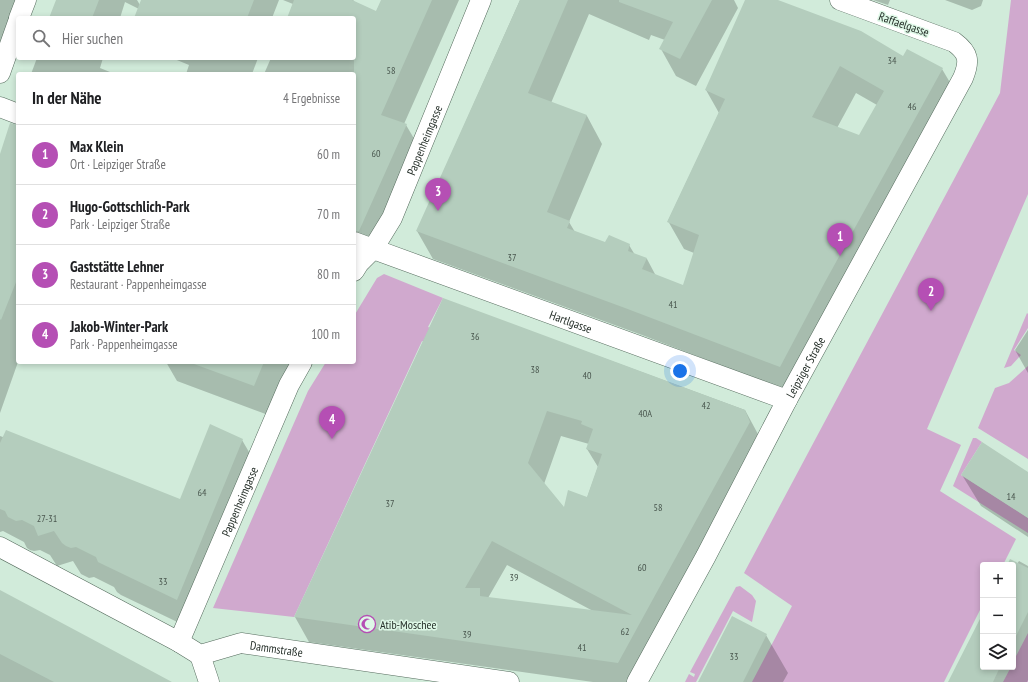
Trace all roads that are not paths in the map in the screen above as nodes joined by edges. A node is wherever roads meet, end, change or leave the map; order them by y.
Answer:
1 (26, 0) edge
2 (481, 0) edge
3 (840, 0) edge
4 (20, 16) edge
5 (16, 28) edge
6 (965, 52) joint
7 (0, 73) edge
8 (0, 107) edge
9 (16, 113) edge
10 (356, 243) edge
11 (373, 249) junction
12 (356, 268) edge
13 (301, 364) edge
14 (788, 400) junction
15 (0, 547) edge
16 (179, 642) junction
17 (200, 655) junction
18 (209, 682) edge
19 (509, 682) edge
20 (637, 682) edge

1 - 4 street
2 - 11 street, Pappenheimgasse
3 - 6 street, Raffaelgasse
5 - 7 street
6 - 14 street, Leipziger Straße
8 - 9 street
10 - 11 street, Hartlgasse
11 - 12 street, Pappenheimgasse
11 - 14 street, Hartlgasse
13 - 16 street, Pappenheimgasse
14 - 20 street, Leipziger Straße
15 - 16 street
16 - 17 street
17 - 18 street
17 - 19 street, Dammstraße

